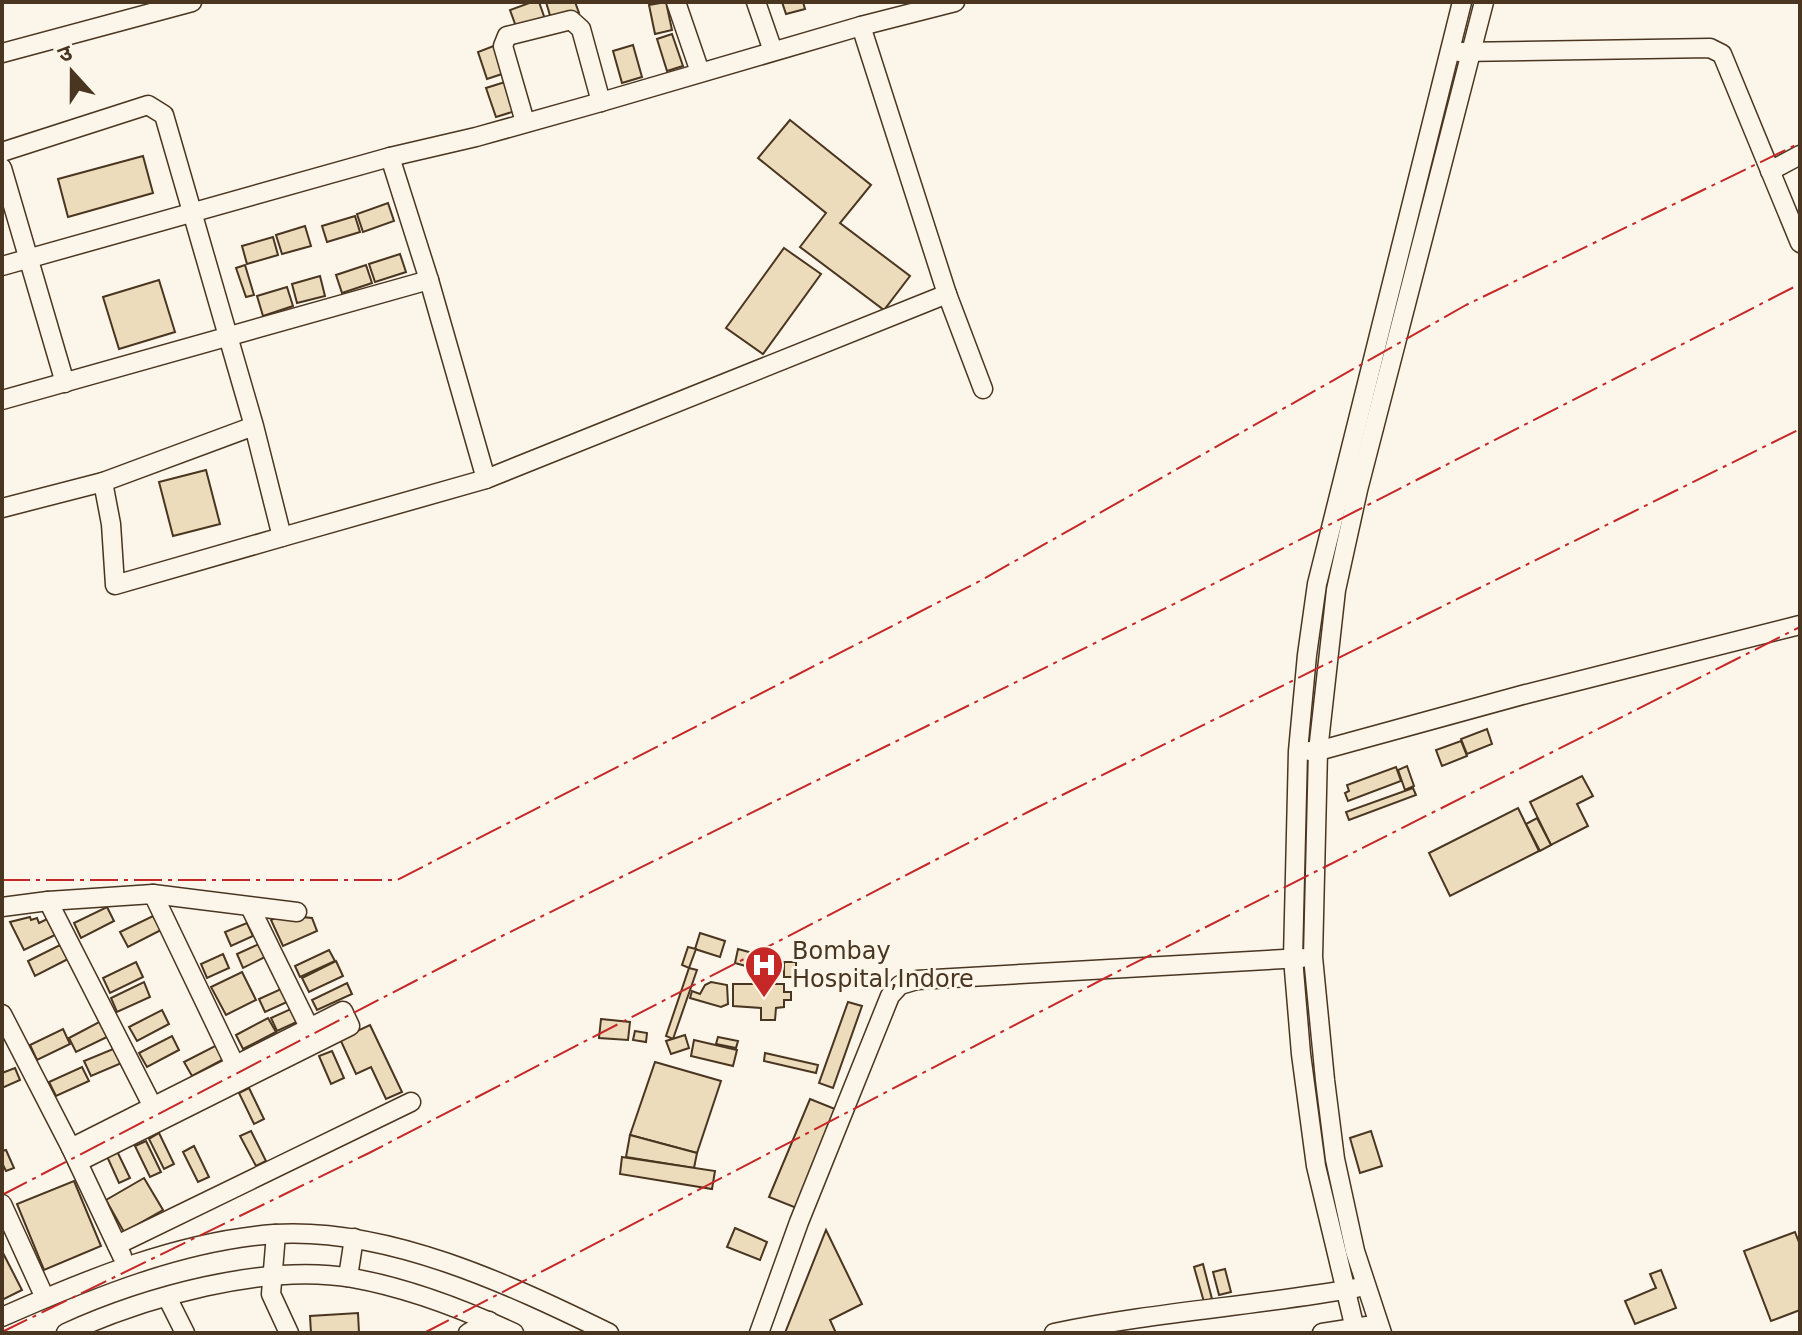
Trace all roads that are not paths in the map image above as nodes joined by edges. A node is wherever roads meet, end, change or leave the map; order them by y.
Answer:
1 (192, 2) edge
2 (676, 2) edge
3 (756, 2) edge
4 (955, 2) edge
5 (1462, 2) edge
6 (1484, 2) edge
7 (861, 26) junction
8 (773, 51) junction
9 (1448, 52) junction
10 (1470, 52) junction
11 (2, 53) edge
12 (700, 72) junction
13 (601, 102) junction
14 (525, 122) junction
15 (2, 152) edge
16 (1800, 155) edge
17 (390, 157) junction
18 (2, 168) edge
19 (1770, 171) junction
20 (190, 213) junction
21 (1800, 243) edge
22 (28, 258) junction
23 (2, 266) edge
24 (429, 280) junction
25 (947, 294) junction
26 (227, 336) junction
27 (65, 383) junction
28 (983, 389) dead end
29 (2, 400) edge
30 (254, 426) junction
31 (486, 479) junction
32 (103, 482) junction
33 (2, 508) edge
34 (282, 537) junction
35 (1800, 625) edge
36 (1298, 751) junction
37 (1318, 751) junction
38 (153, 894) junction
39 (48, 901) junction
40 (2, 907) edge
41 (250, 907) junction
42 (297, 912) dead end
43 (1313, 957) junction
44 (1293, 958) junction
45 (2, 1014) edge
46 (309, 1027) junction
47 (235, 1065) junction
48 (411, 1102) dead end
49 (153, 1107) junction
50 (75, 1155) junction
51 (2, 1204) edge
52 (276, 1234) junction
53 (354, 1238) junction
54 (117, 1245) junction
55 (127, 1266) junction
56 (273, 1275) junction
57 (348, 1277) junction
58 (1366, 1286) junction
59 (1346, 1290) junction
60 (167, 1297) junction
61 (45, 1298) junction
62 (2, 1317) edge
63 (489, 1321) junction
64 (1380, 1328) edge
65 (75, 1331) edge
66 (1356, 1331) edge
67 (185, 1333) edge
68 (289, 1333) edge
69 (468, 1333) edge
70 (514, 1333) edge
71 (609, 1333) edge
72 (759, 1333) edge
73 (1054, 1333) edge
74 (1322, 1333) edge

1 - 11 street
2 - 12 street
3 - 8 street
4 - 7 street
5 - 9 street
6 - 10 street
7 - 8 street
7 - 25 street
8 - 12 street
9 - 10 street
9 - 36 street
10 - 19 street
10 - 37 street
12 - 13 street
13 - 14 street
13 - 14 street
14 - 17 street
15 - 20 street
16 - 19 street
17 - 20 street
17 - 24 street
18 - 22 street
19 - 21 street
20 - 22 street
20 - 26 street
22 - 23 street
22 - 27 street
24 - 26 street
24 - 31 street
25 - 28 street
25 - 31 street
26 - 27 street
26 - 30 street
27 - 29 street
30 - 32 street
30 - 34 street
31 - 34 street
32 - 33 street
32 - 34 street
35 - 37 street
36 - 37 street
36 - 44 street
37 - 43 street
38 - 39 street
38 - 41 street
38 - 47 street
39 - 40 street
39 - 49 street
41 - 42 street
41 - 46 street
43 - 44 street
43 - 58 street
44 - 59 street
44 - 72 street
45 - 50 street
46 - 47 street
46 - 50 street
47 - 49 street
48 - 54 street
49 - 50 street
50 - 54 street
51 - 61 street
52 - 53 street
52 - 55 street
52 - 56 street
53 - 57 street
53 - 71 street
54 - 55 street
55 - 61 street
56 - 57 street
56 - 60 street
56 - 68 street
57 - 63 street
58 - 59 street
58 - 64 street
59 - 66 street
59 - 73 street
60 - 65 street
60 - 67 street
61 - 62 street
63 - 69 street
63 - 70 street
64 - 66 street
66 - 74 street

